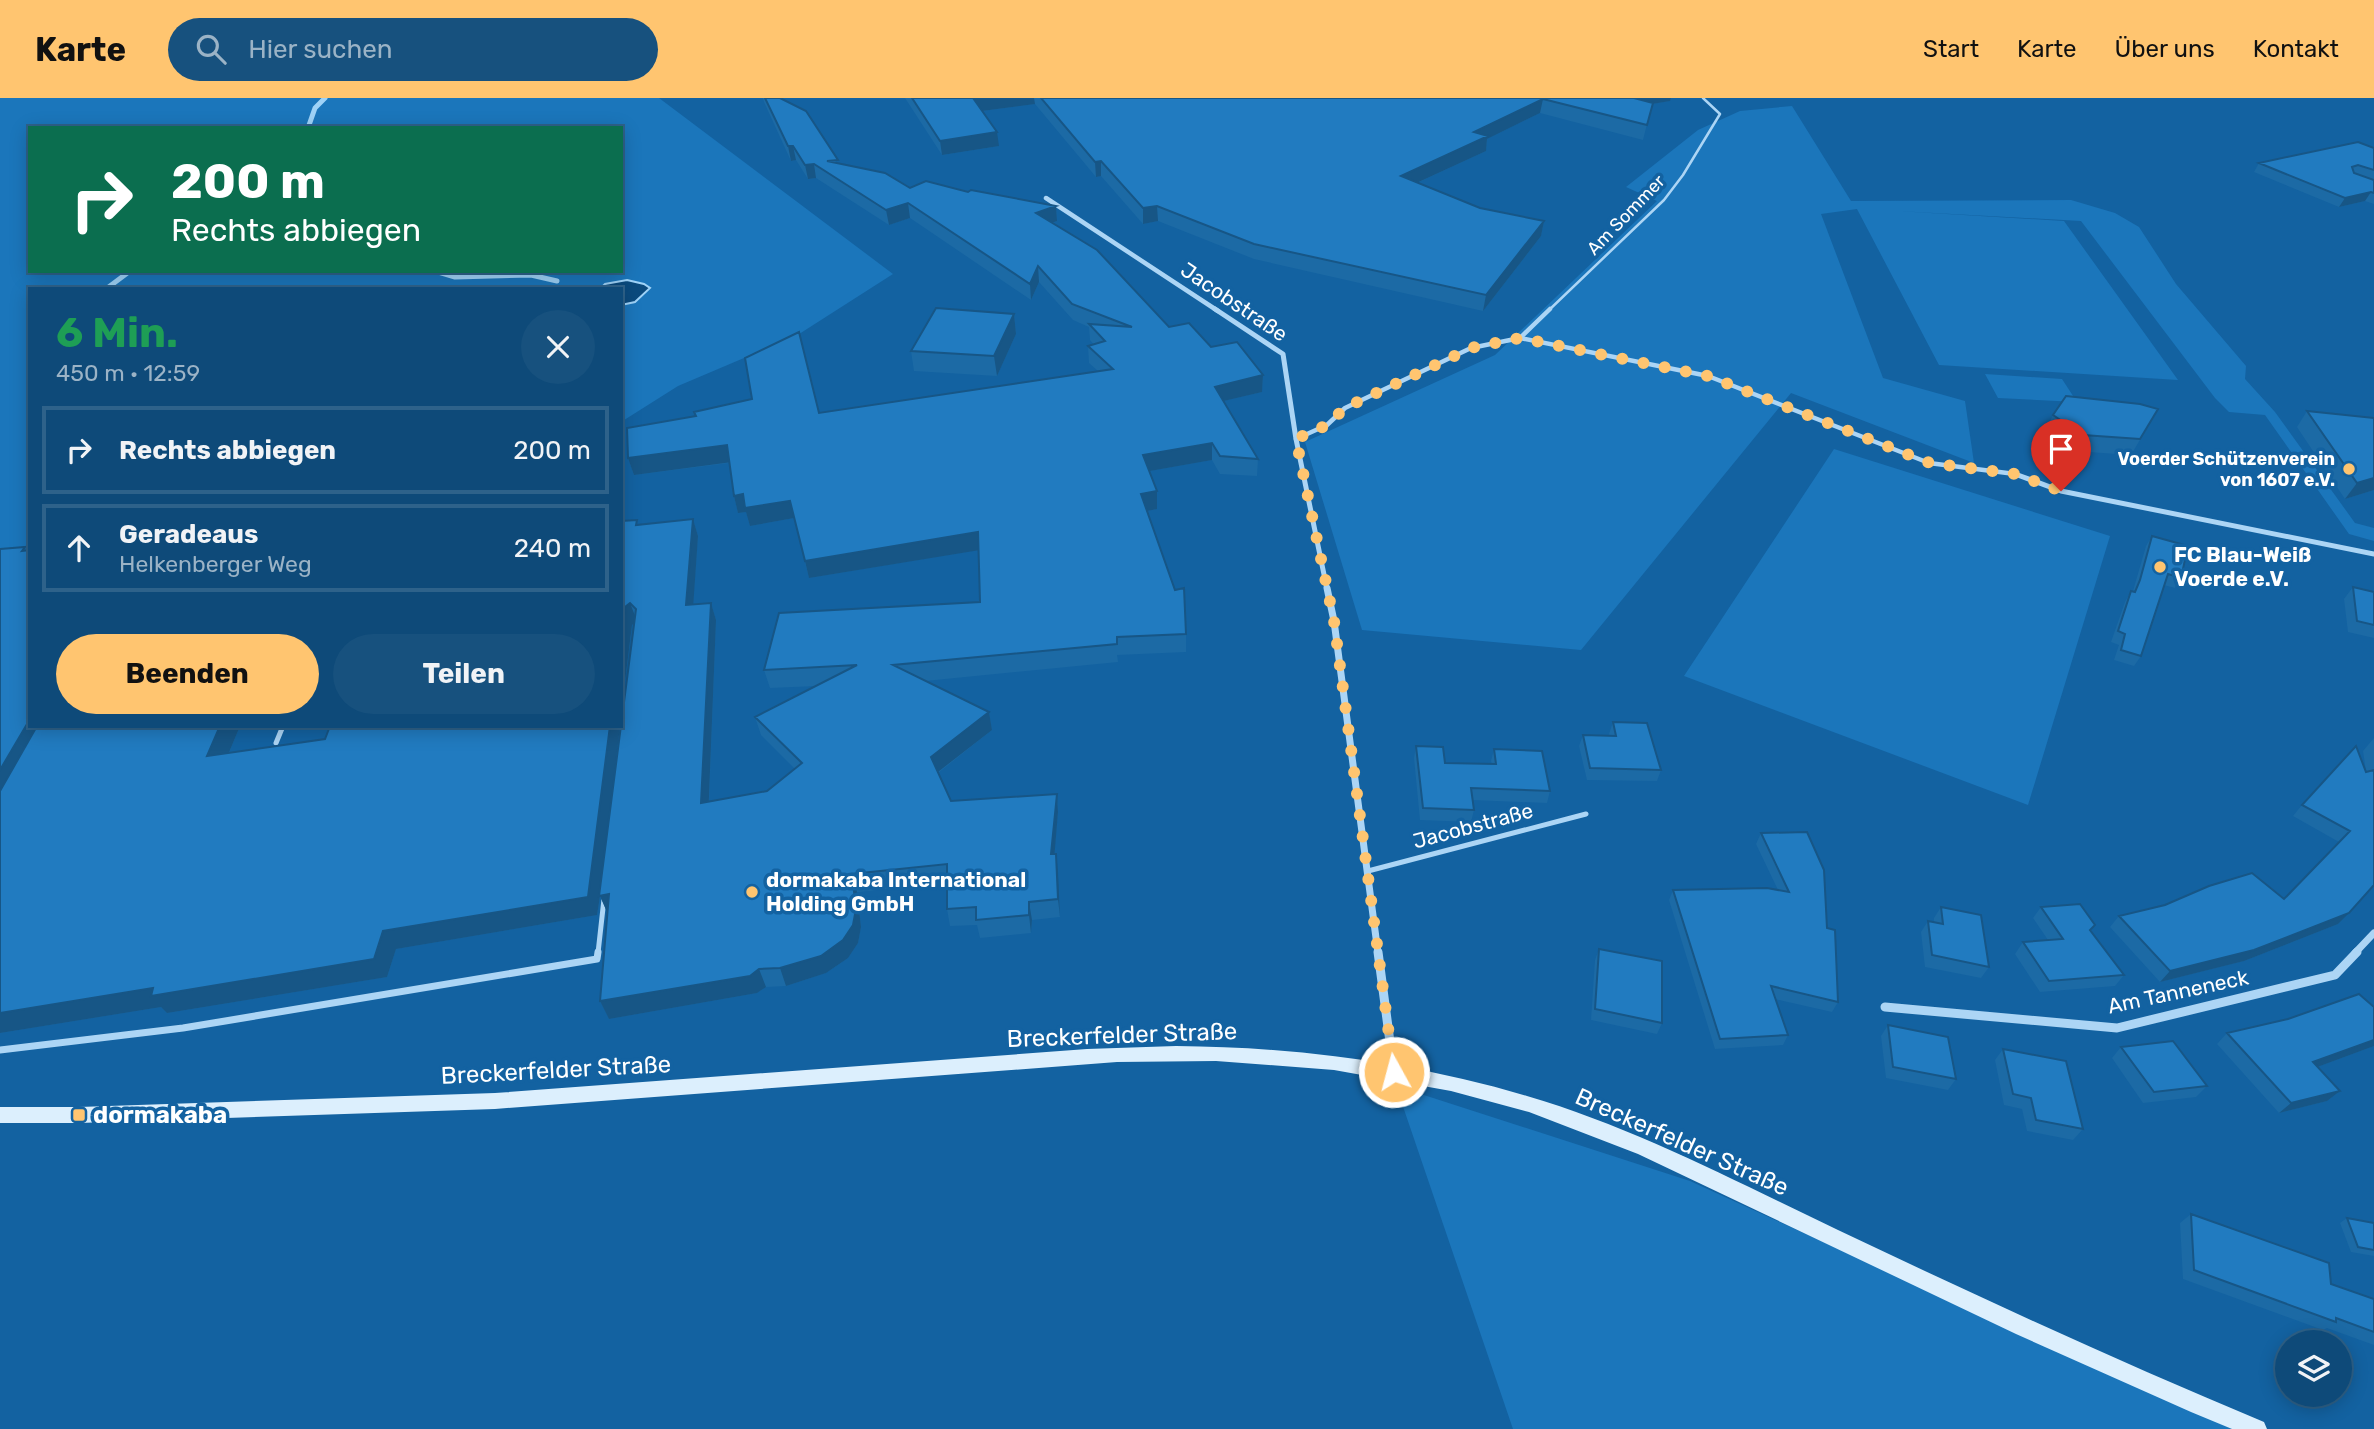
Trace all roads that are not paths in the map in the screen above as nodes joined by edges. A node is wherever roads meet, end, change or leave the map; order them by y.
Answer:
1 (1703, 98) edge
2 (1046, 198) dead end
3 (1520, 338) junction
4 (1296, 439) junction
5 (2015, 474) joint
6 (2374, 554) edge
7 (282, 728) edge
8 (276, 743) edge
9 (1587, 814) dead end
10 (1368, 871) junction
11 (606, 890) edge
12 (2374, 933) edge
13 (1885, 1007) dead end
14 (0, 1050) edge
15 (1394, 1072) junction
16 (0, 1115) edge
17 (2257, 1429) edge

1 - 3 lane, Am Sommer
2 - 4 street, Jacobstraße
3 - 4 lane
3 - 5 lane
4 - 10 street, Jacobstraße
5 - 6 street
7 - 8 lane
9 - 10 lane, Jacobstraße
10 - 15 street, Jacobstraße
11 - 14 lane
12 - 13 street, Am Tanneneck
15 - 16 main road, Breckerfelder Straße
15 - 17 main road, Breckerfelder Straße

